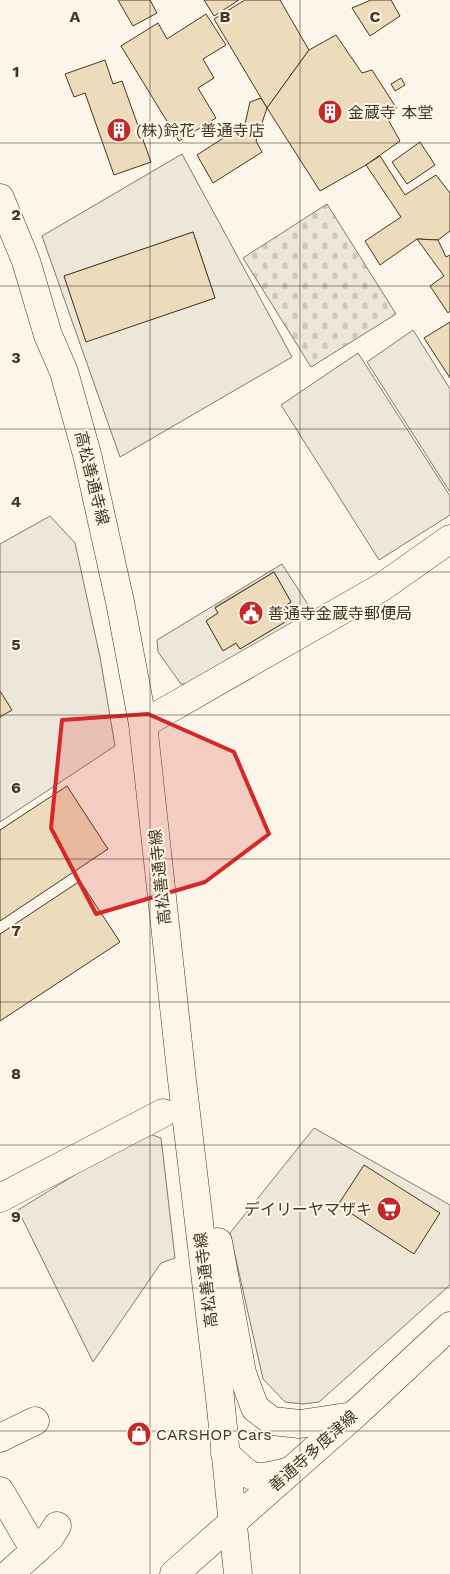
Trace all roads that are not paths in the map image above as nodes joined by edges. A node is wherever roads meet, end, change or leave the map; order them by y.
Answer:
1 (0, 198) edge
2 (450, 539) edge
3 (143, 724) junction
4 (163, 1113) dead end
5 (195, 1191) junction
6 (0, 1198) edge
7 (450, 1326) edge
8 (353, 1416) junction
9 (36, 1421) dead end
10 (0, 1438) edge
11 (225, 1453) junction
12 (290, 1471) junction
13 (0, 1491) edge
14 (232, 1523) junction
15 (57, 1526) dead end
16 (35, 1551) junction
17 (9, 1574) edge
18 (174, 1574) edge
19 (238, 1574) edge

1 - 3 main road, 高松善通寺線
2 - 3 main road
3 - 5 main road, 高松善通寺線
4 - 6 main road
5 - 8 main road
5 - 11 main road, 高松善通寺線
7 - 8 main road, 善通寺多度津線
8 - 12 main road, 善通寺多度津線
9 - 10 main road
11 - 12 main road
11 - 14 main road, 高松善通寺線
12 - 14 main road, 善通寺多度津線
13 - 16 main road
14 - 18 main road, 善通寺多度津線
14 - 19 main road, 高松善通寺線
15 - 16 main road
16 - 17 main road

